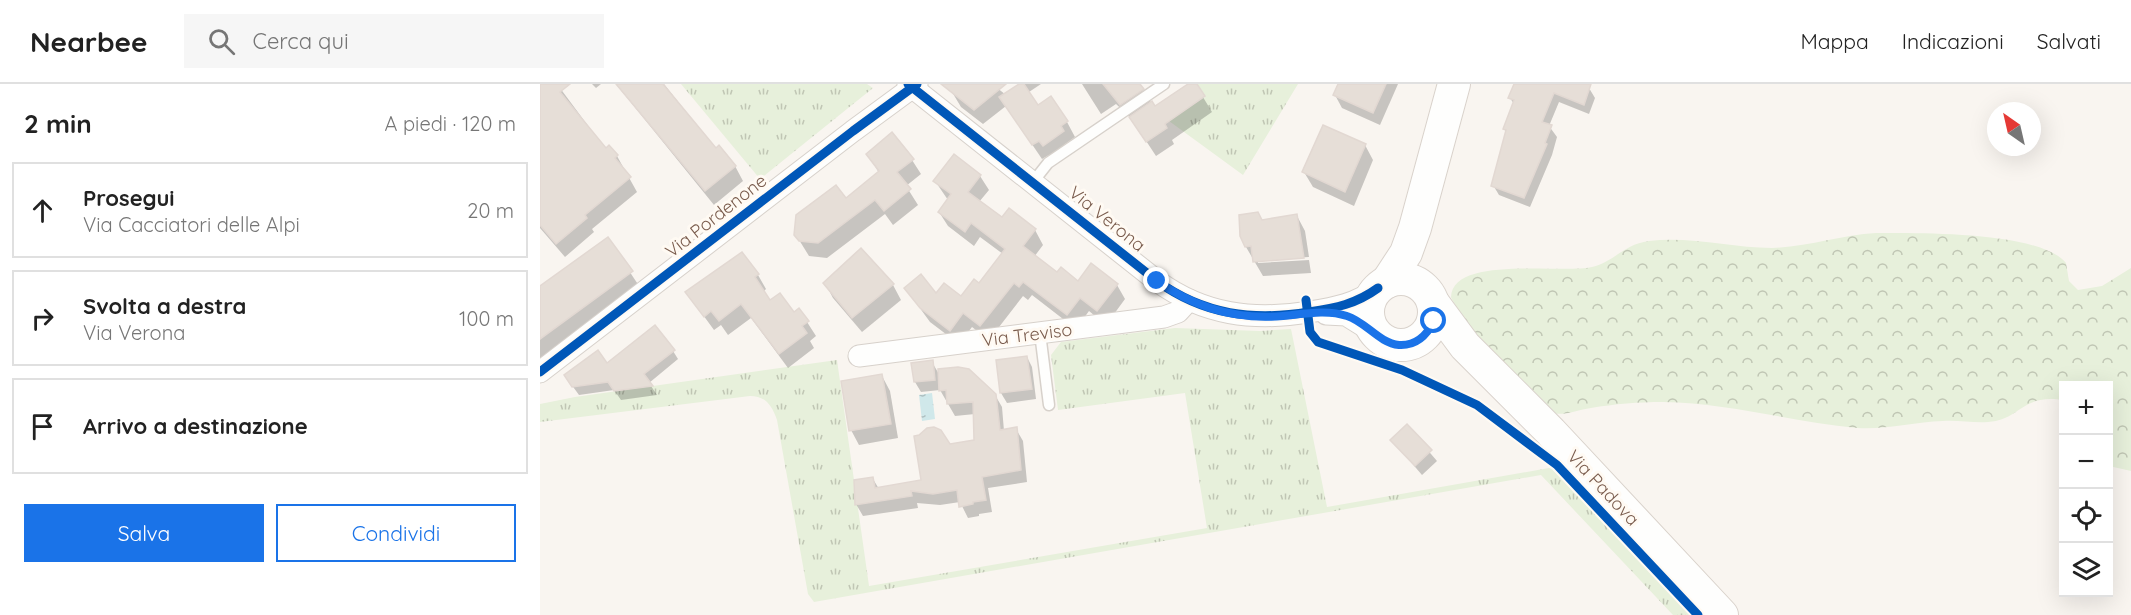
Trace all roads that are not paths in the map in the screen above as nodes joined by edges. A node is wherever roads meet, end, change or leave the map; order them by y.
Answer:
1 (1164, 84) edge
2 (1454, 84) edge
3 (913, 85) edge
4 (1033, 182) junction
5 (1415, 228) junction
6 (1382, 285) junction
7 (1430, 297) junction
8 (1189, 300) junction
9 (1307, 313) junction
10 (1040, 333) junction
11 (1375, 333) junction
12 (1409, 344) junction
13 (859, 356) dead end
14 (1482, 362) junction
15 (540, 372) edge
16 (1048, 405) dead end
17 (1722, 615) edge

1 - 4 lane
2 - 5 street
3 - 4 street, Via Verona
3 - 15 street, Via Pordenone
4 - 8 street, Via Verona
5 - 6 street
5 - 7 street, Via Padova
6 - 7 street
6 - 9 street, Via Verona
6 - 11 street
7 - 12 street
7 - 14 street, Via Padova
8 - 9 street, Via Verona
8 - 10 street, Via Treviso
9 - 11 street, Via Verona
10 - 13 street, Via Treviso
10 - 16 lane
11 - 12 street
12 - 14 street, Via Padova
14 - 17 street, Via Padova

